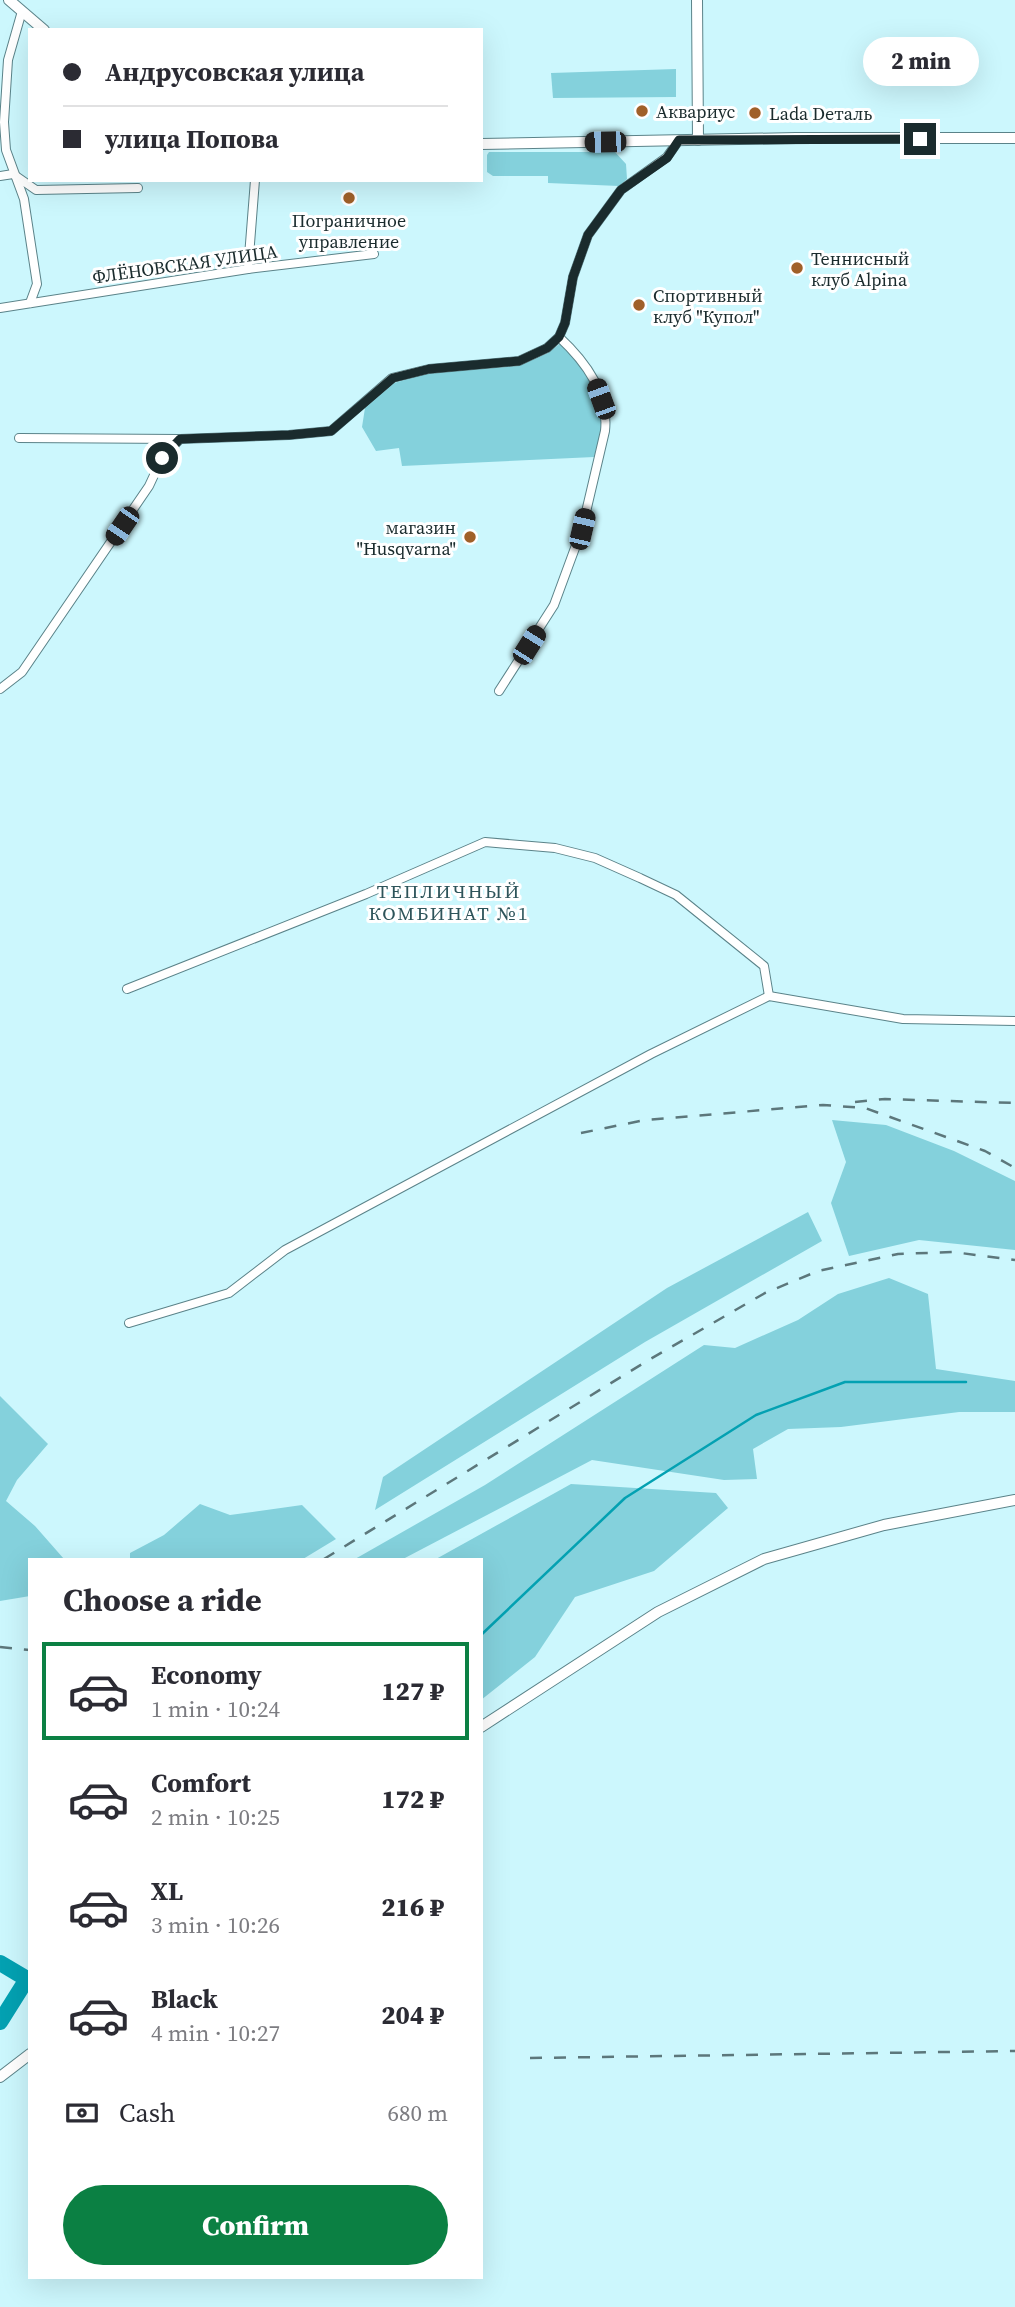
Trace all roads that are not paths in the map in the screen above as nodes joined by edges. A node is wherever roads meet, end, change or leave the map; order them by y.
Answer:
1 (9, 0) edge
2 (697, 0) edge
3 (22, 11) junction
4 (42, 28) edge
5 (1015, 138) edge
6 (698, 139) junction
7 (679, 140) junction
8 (483, 144) edge
9 (13, 174) junction
10 (0, 176) edge
11 (255, 182) edge
12 (138, 188) dead end
13 (374, 254) dead end
14 (248, 269) junction
15 (30, 303) junction
16 (0, 308) edge
17 (559, 337) junction
18 (19, 438) dead end
19 (180, 439) junction
20 (0, 689) edge
21 (499, 691) dead end
22 (127, 989) dead end
23 (769, 996) junction
24 (1015, 1021) edge
25 (129, 1323) dead end
26 (1015, 1500) edge
27 (483, 1726) edge
28 (28, 2056) edge
29 (0, 2077) edge

1 - 3 street
2 - 6 street
3 - 4 street
3 - 9 street
5 - 6 street
6 - 7 street
7 - 8 street
7 - 17 street
9 - 10 street
9 - 12 street
9 - 15 street
11 - 14 street
13 - 14 street, ФЛЁНОВСКАЯ УЛИЦА
14 - 15 street, ФЛЁНОВСКАЯ УЛИЦА
15 - 16 street, ФЛЁНОВСКАЯ УЛИЦА
17 - 19 street
17 - 21 street
18 - 19 street
19 - 20 street
22 - 23 street
23 - 24 street
23 - 25 street
26 - 27 street
28 - 29 street

